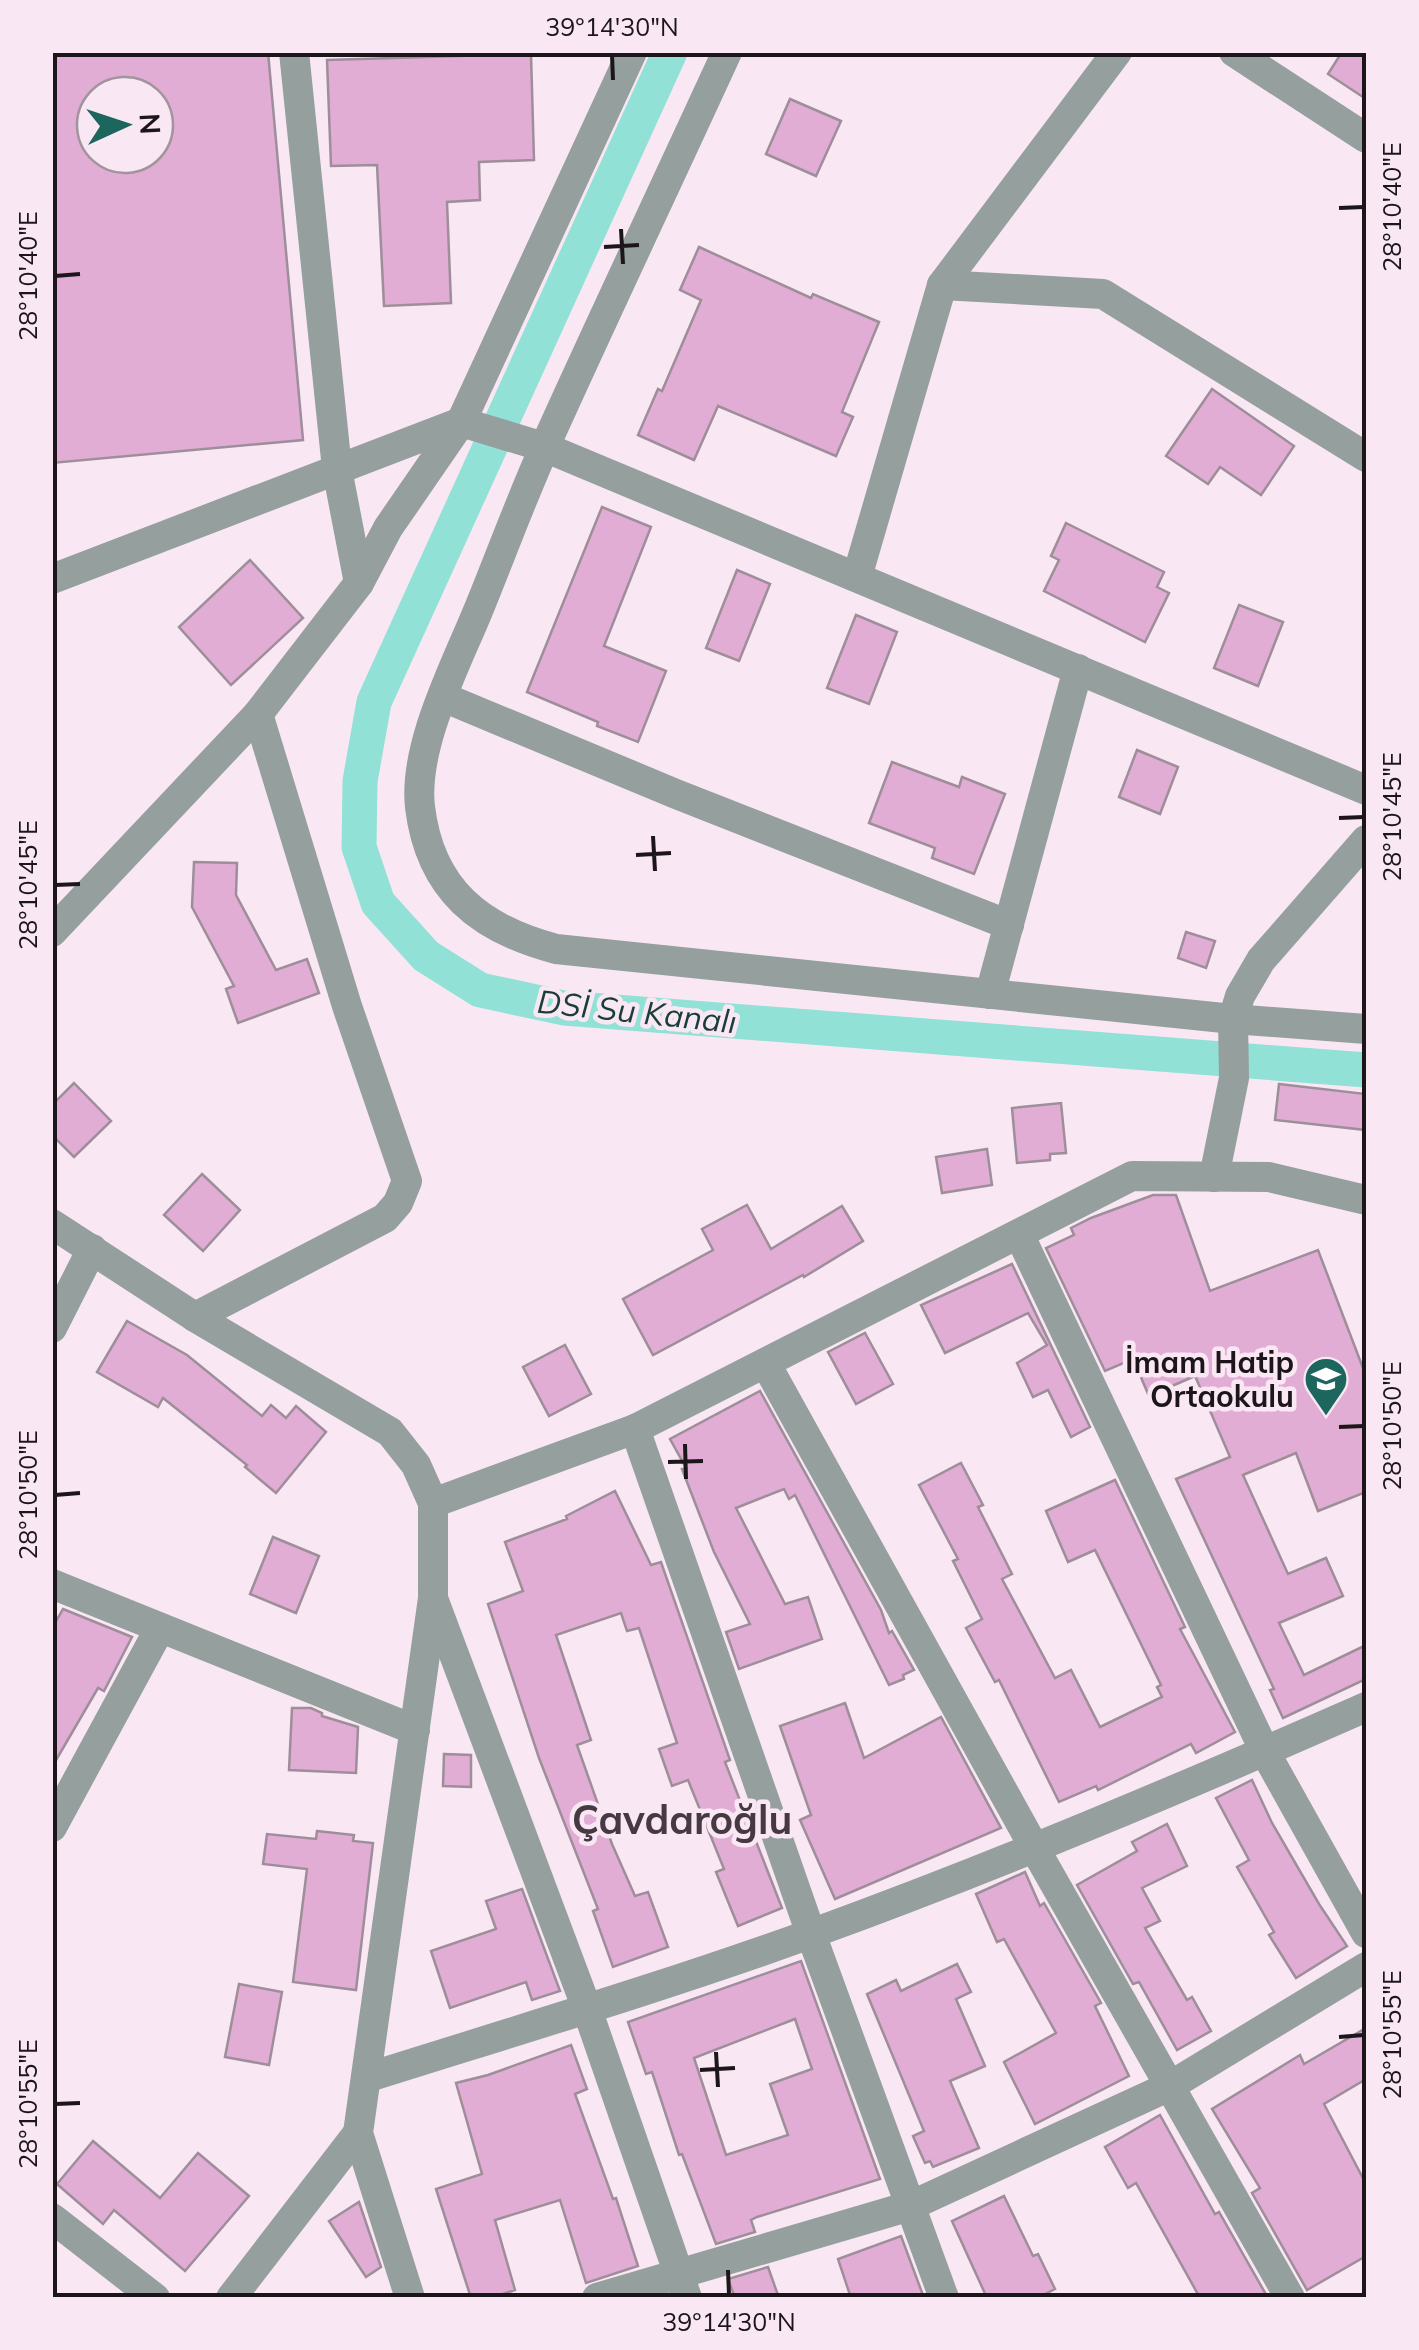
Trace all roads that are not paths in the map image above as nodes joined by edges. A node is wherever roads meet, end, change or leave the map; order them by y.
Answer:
1 (294, 52) edge
2 (632, 52) edge
3 (727, 52) edge
4 (1116, 52) edge
5 (1234, 52) edge
6 (1366, 138) edge
7 (942, 285) junction
8 (461, 422) junction
9 (544, 447) junction
10 (1366, 457) edge
11 (338, 470) junction
12 (856, 577) junction
13 (52, 579) edge
14 (359, 583) junction
15 (1078, 669) junction
16 (443, 697) junction
17 (258, 714) junction
18 (1366, 790) edge
19 (1366, 840) edge
20 (1009, 925) junction
21 (52, 932) edge
22 (990, 994) junction
23 (1234, 1019) junction
24 (1366, 1028) edge
25 (1214, 1177) junction
26 (1366, 1200) edge
27 (52, 1224) edge
28 (1018, 1234) junction
29 (92, 1249) junction
30 (195, 1317) junction
31 (52, 1328) edge
32 (766, 1364) junction
33 (635, 1429) junction
34 (434, 1504) junction
35 (52, 1584) edge
36 (433, 1598) junction
37 (160, 1628) junction
38 (1366, 1707) edge
39 (415, 1730) junction
40 (1264, 1752) junction
41 (52, 1827) edge
42 (1035, 1849) junction
43 (1366, 1933) edge
44 (812, 1934) junction
45 (1366, 1968) edge
46 (587, 2009) junction
47 (366, 2078) junction
48 (1170, 2086) junction
49 (358, 2134) junction
50 (910, 2206) junction
51 (52, 2218) edge
52 (683, 2286) edge
53 (154, 2298) edge
54 (231, 2298) edge
55 (410, 2298) edge
56 (597, 2298) edge
57 (944, 2298) edge
58 (1290, 2298) edge

1 - 11 street
2 - 8 street
3 - 9 street
4 - 7 street
5 - 6 street
7 - 10 street
7 - 12 street
8 - 9 street
8 - 11 street
8 - 14 street
9 - 12 street
9 - 16 street
11 - 13 street
11 - 14 street
12 - 15 street
14 - 17 street
15 - 18 street
15 - 20 street
16 - 20 street
16 - 22 street
17 - 21 street
17 - 30 street
19 - 23 street
20 - 22 street
22 - 23 street
23 - 24 street
23 - 25 street
25 - 26 street
25 - 28 street
27 - 29 street
28 - 32 street
28 - 40 street
29 - 30 street
29 - 31 street
30 - 34 street
32 - 33 street
32 - 42 street
33 - 34 street
33 - 44 street
34 - 36 street
35 - 37 street
36 - 39 street
36 - 46 street
37 - 39 street
37 - 41 street
38 - 40 street
39 - 47 street
40 - 42 street
40 - 43 street
42 - 44 street
42 - 48 street
44 - 46 street
44 - 50 street
45 - 48 street
46 - 47 street
46 - 52 street
47 - 49 street
48 - 50 street
48 - 58 street
49 - 54 street
49 - 55 street
50 - 52 street
50 - 57 street
51 - 53 street
52 - 56 street

